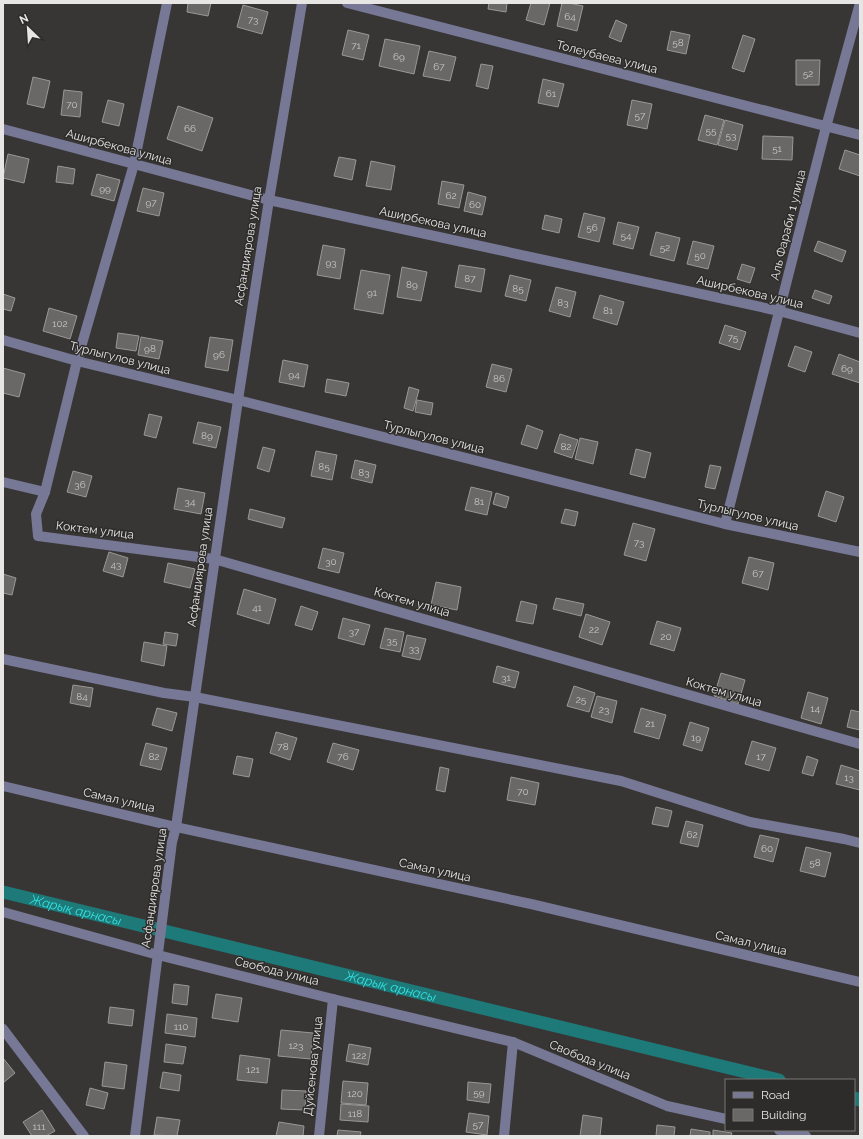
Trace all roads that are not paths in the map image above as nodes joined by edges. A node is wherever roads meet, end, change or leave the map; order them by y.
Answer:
1 (167, 3) edge
2 (302, 3) edge
3 (347, 3) edge
4 (860, 3) edge
5 (826, 127) junction
6 (3, 129) edge
7 (860, 135) edge
8 (134, 164) junction
9 (268, 200) junction
10 (779, 312) junction
11 (860, 333) edge
12 (3, 340) edge
13 (77, 361) junction
14 (238, 400) junction
15 (3, 482) edge
16 (46, 492) junction
17 (725, 524) junction
18 (860, 552) edge
19 (214, 559) junction
20 (3, 659) edge
21 (194, 697) junction
22 (860, 744) edge
23 (3, 786) edge
24 (176, 827) junction
25 (860, 843) edge
26 (3, 912) edge
27 (158, 955) junction
28 (860, 982) edge
29 (333, 999) junction
30 (3, 1029) edge
31 (513, 1042) junction
32 (725, 1119) edge
33 (784, 1131) edge
34 (84, 1136) edge
35 (136, 1136) edge
36 (319, 1136) edge
37 (504, 1136) edge
38 (806, 1136) edge

1 - 8 street
2 - 9 street, Асфандиярова улица
3 - 5 street, Толеубаева улица
4 - 5 street, Аль Фараби 1 улица
5 - 7 street, Толеубаева улица
5 - 10 street, Аль Фараби 1 улица
6 - 8 street, Аширбекова улица
8 - 9 street, Аширбекова улица
8 - 13 street
9 - 10 street, Аширбекова улица
9 - 14 street, Асфандиярова улица
10 - 11 street, Аширбекова улица
10 - 17 street, Аль Фараби 1 улица
12 - 13 street, Турлыгулов улица
13 - 14 street, Турлыгулов улица
13 - 16 street
14 - 17 street, Турлыгулов улица
14 - 19 street, Асфандиярова улица
15 - 16 street
16 - 19 street, Коктем улица
17 - 18 street, Турлыгулов улица
19 - 21 street, Асфандиярова улица
19 - 22 street, Коктем улица
20 - 21 street
21 - 24 street, Асфандиярова улица
21 - 25 street
23 - 24 street, Самал улица
24 - 27 street, Асфандиярова улица
24 - 28 street, Самал улица
26 - 27 street, Свобода улица
27 - 29 street, Свобода улица
27 - 35 street, Асфандиярова улица
29 - 31 street, Свобода улица
29 - 36 street, Дуйсенова улица
30 - 34 street
31 - 32 street, Свобода улица
31 - 37 street
33 - 38 street

